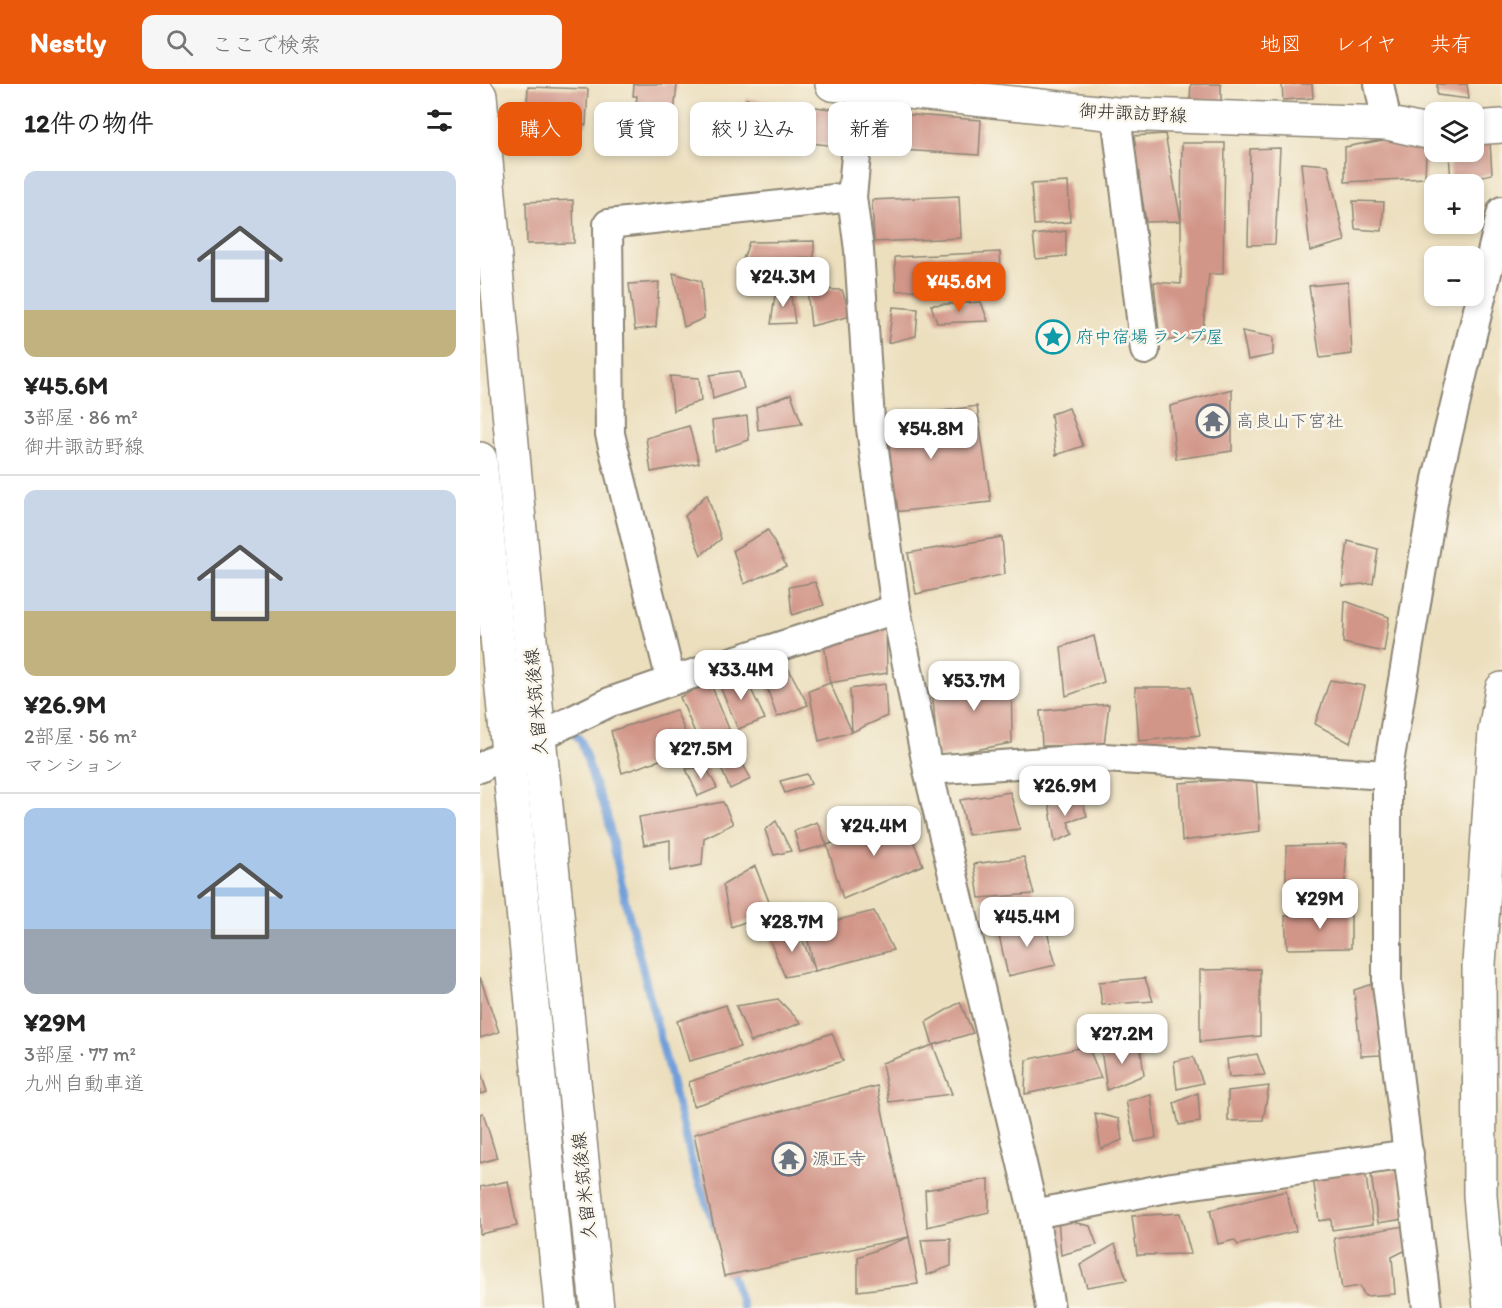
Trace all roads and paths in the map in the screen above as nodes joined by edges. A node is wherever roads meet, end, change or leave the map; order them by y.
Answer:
1 (1379, 84) edge
2 (852, 85) edge
3 (480, 96) edge
4 (1116, 114) junction
5 (1388, 123) junction
6 (1502, 126) edge
7 (1484, 128) edge
8 (1424, 131) edge
9 (852, 197) junction
10 (1502, 211) edge
11 (1144, 350) dead end
12 (480, 459) edge
13 (896, 609) junction
14 (671, 681) junction
15 (1502, 688) edge
16 (539, 737) junction
17 (509, 751) junction
18 (480, 768) edge
19 (928, 770) junction
20 (1387, 775) junction
21 (1409, 1154) junction
22 (1034, 1214) junction
23 (561, 1308) edge
24 (597, 1308) edge
25 (1050, 1308) edge
26 (1427, 1308) edge
27 (1490, 1308) edge

1 - 5 street
2 - 4 main road, 御井諏訪野線
2 - 9 street
3 - 16 main road, 久留米筑後線
4 - 5 main road, 御井諏訪野線
4 - 11 street
5 - 8 main road, 御井諏訪野線
6 - 7 main road
9 - 13 street
9 - 14 street
10 - 20 street
12 - 17 main road, 久留米筑後線
13 - 14 street
13 - 19 street
14 - 16 street
15 - 27 main road
16 - 17 street
16 - 24 main road, 久留米筑後線
17 - 18 street
17 - 23 main road, 久留米筑後線
19 - 20 street
19 - 22 street
20 - 21 street
21 - 22 street
21 - 26 street
22 - 25 street

